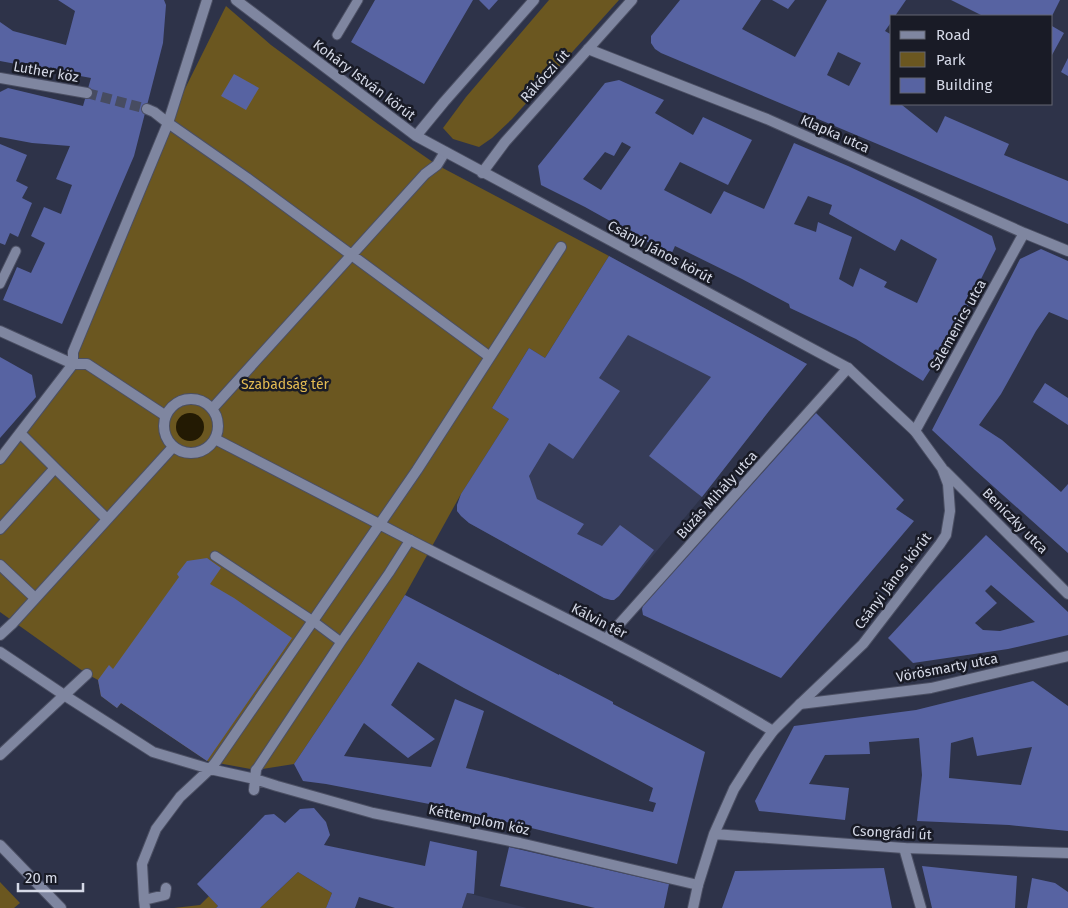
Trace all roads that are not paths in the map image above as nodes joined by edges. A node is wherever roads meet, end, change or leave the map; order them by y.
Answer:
1 (207, 0) edge
2 (236, 0) edge
3 (358, 0) edge
4 (534, 0) edge
5 (632, 0) edge
6 (337, 35) dead end
7 (588, 50) junction
8 (0, 78) edge
9 (87, 93) tunnel mouth
10 (147, 109) tunnel mouth
11 (168, 123) junction
12 (416, 136) junction
13 (445, 152) junction
14 (482, 172) junction
15 (1024, 233) junction
16 (561, 247) dead end
17 (16, 251) dead end
18 (1068, 251) edge
19 (353, 255) junction
20 (0, 284) edge
21 (0, 331) edge
22 (490, 357) junction
23 (73, 364) junction
24 (848, 368) junction
25 (212, 409) junction
26 (166, 416) junction
27 (915, 430) junction
28 (20, 433) junction
29 (215, 439) junction
30 (173, 447) junction
31 (0, 458) edge
32 (55, 468) junction
33 (942, 468) junction
34 (107, 519) junction
35 (379, 525) junction
36 (0, 529) edge
37 (410, 540) junction
38 (215, 556) dead end
39 (0, 565) edge
40 (1068, 594) edge
41 (35, 598) junction
42 (313, 621) junction
43 (0, 635) edge
44 (606, 639) junction
45 (341, 642) junction
46 (0, 652) edge
47 (1068, 656) edge
48 (87, 674) dead end
49 (64, 695) junction
50 (800, 704) junction
51 (773, 731) junction
52 (0, 755) edge
53 (213, 766) junction
54 (255, 779) junction
55 (714, 834) junction
56 (0, 845) edge
57 (904, 848) junction
58 (1068, 853) edge
59 (698, 885) junction
60 (166, 888) dead end
61 (145, 904) edge
62 (61, 908) edge
63 (693, 908) edge
64 (921, 908) edge

1 - 11 street
2 - 12 street, Koháry István körút
3 - 6 lane
4 - 12 street
5 - 7 street, Rákóczi út
7 - 14 street, Rákóczi út
7 - 15 street, Klapka utca
8 - 9 street, Luther köz
10 - 11 street
11 - 19 street
11 - 23 street
12 - 13 street, Koháry István körút
13 - 14 street, Koháry István körút
13 - 19 street
14 - 24 street, Csányi János körút
15 - 18 street, Klapka utca
15 - 27 street, Szlemenics utca
16 - 22 street
17 - 20 lane
19 - 22 street
19 - 25 street
21 - 23 street
22 - 35 street
23 - 26 street
23 - 28 street
24 - 27 street, Csányi János körút
24 - 44 street, Búzás Mihály utca
25 - 26 street
25 - 29 street
26 - 30 street
27 - 33 street, Csányi János körút
28 - 31 street
28 - 32 street
29 - 30 street
29 - 35 street
30 - 34 street
32 - 34 street
32 - 36 street
33 - 40 street, Beniczky utca
33 - 50 street, Csányi János körút
34 - 41 street
35 - 37 street
35 - 42 street
37 - 44 street, Kálvin tér
37 - 45 lane
38 - 42 lane
39 - 41 street
41 - 43 street
42 - 45 lane
42 - 53 street
44 - 51 street, Kálvin tér
45 - 54 lane
46 - 49 street, Kéttemplom köz
47 - 50 street, Vörösmarty utca
48 - 49 street
49 - 52 street
49 - 53 street, Kéttemplom köz
50 - 51 street, Csányi János körút
51 - 55 street, Csányi János körút
53 - 54 street, Kéttemplom köz
53 - 61 street
54 - 59 street, Kéttemplom köz
55 - 57 street, Csongrádi út
55 - 59 street, Csányi János körút
56 - 62 street
57 - 58 street, Csongrádi út
57 - 64 street
59 - 63 street, Csányi János körút
60 - 61 street

